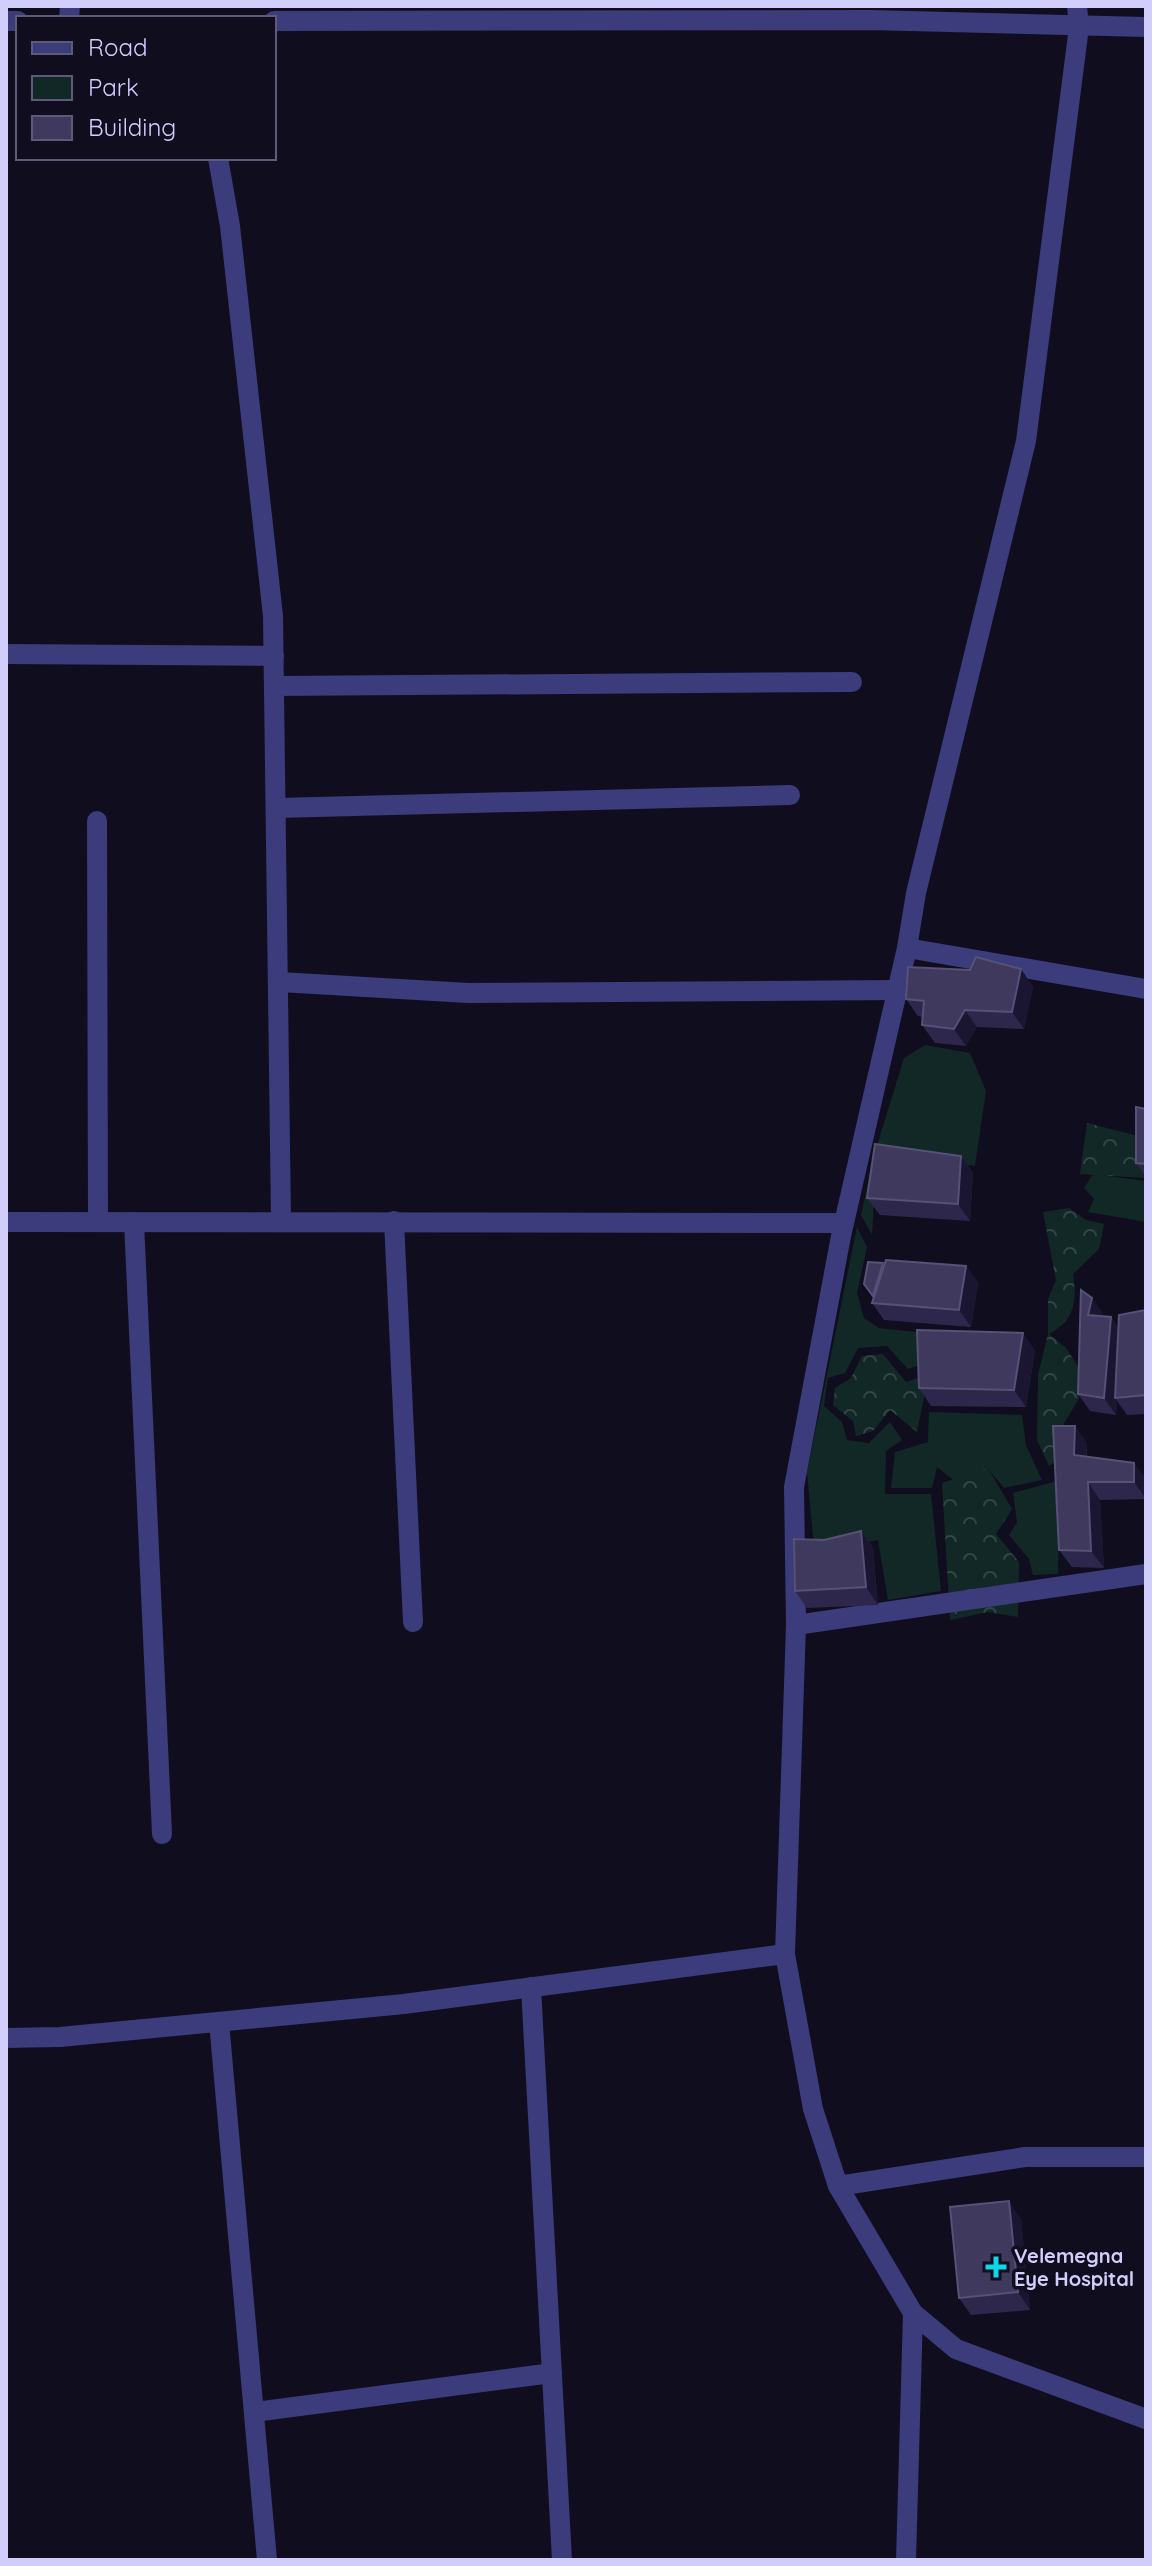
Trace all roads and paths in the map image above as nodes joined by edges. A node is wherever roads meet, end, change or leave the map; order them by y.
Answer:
1 (870, 13) edge
2 (1078, 16) edge
3 (276, 21) edge
4 (1146, 27) edge
5 (218, 160) edge
6 (6, 654) edge
7 (274, 656) junction
8 (852, 682) dead end
9 (275, 686) junction
10 (790, 795) dead end
11 (277, 808) junction
12 (97, 821) dead end
13 (907, 948) junction
14 (280, 982) junction
15 (1146, 989) edge
16 (897, 990) junction
17 (281, 1221) junction
18 (394, 1221) junction
19 (6, 1222) edge
20 (98, 1222) junction
21 (134, 1222) junction
22 (844, 1223) junction
23 (1146, 1574) edge
24 (413, 1622) dead end
25 (796, 1625) junction
26 (162, 1834) dead end
27 (785, 1954) junction
28 (531, 1987) junction
29 (219, 2022) junction
30 (6, 2038) edge
31 (1146, 2157) edge
32 (838, 2186) junction
33 (913, 2313) junction
34 (552, 2373) junction
35 (254, 2412) junction
36 (1146, 2419) edge
37 (267, 2560) edge
38 (562, 2560) edge
39 (906, 2560) edge

1 - 2 street
1 - 3 street
2 - 4 street
2 - 13 street
5 - 7 street
6 - 7 street
7 - 9 street
8 - 9 street
9 - 11 street
10 - 11 street
11 - 14 street
12 - 20 street
13 - 15 street
13 - 16 street
14 - 16 street
14 - 17 street
16 - 22 street
17 - 18 street
17 - 21 street
18 - 22 street
18 - 24 street
19 - 20 street
20 - 21 street
21 - 26 street
22 - 25 street
23 - 25 street
25 - 27 street
27 - 28 street
27 - 32 street
28 - 29 street
28 - 34 street
29 - 30 street
29 - 35 street
31 - 32 street
32 - 33 street
33 - 36 street
33 - 39 street
34 - 35 street
34 - 38 street
35 - 37 street

